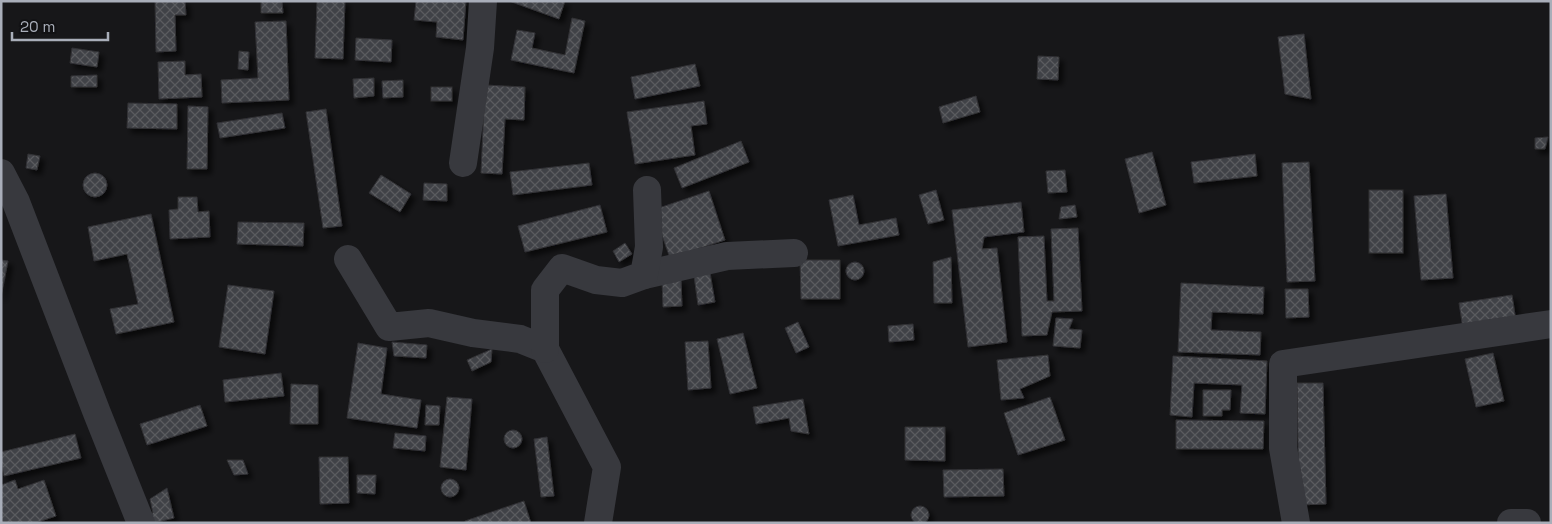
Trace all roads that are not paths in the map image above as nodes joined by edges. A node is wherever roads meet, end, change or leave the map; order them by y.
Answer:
1 (483, 1) edge
2 (463, 163) dead end
3 (1, 173) edge
4 (647, 190) dead end
5 (794, 253) dead end
6 (348, 259) dead end
7 (644, 276) junction
8 (1551, 324) edge
9 (545, 349) junction
10 (141, 523) edge
11 (598, 523) edge
12 (1296, 523) edge
13 (1512, 523) edge
14 (1527, 523) edge

1 - 2 street
3 - 10 street
4 - 7 street
5 - 7 street
6 - 9 street
7 - 9 street
8 - 12 street
9 - 11 street
13 - 14 street

